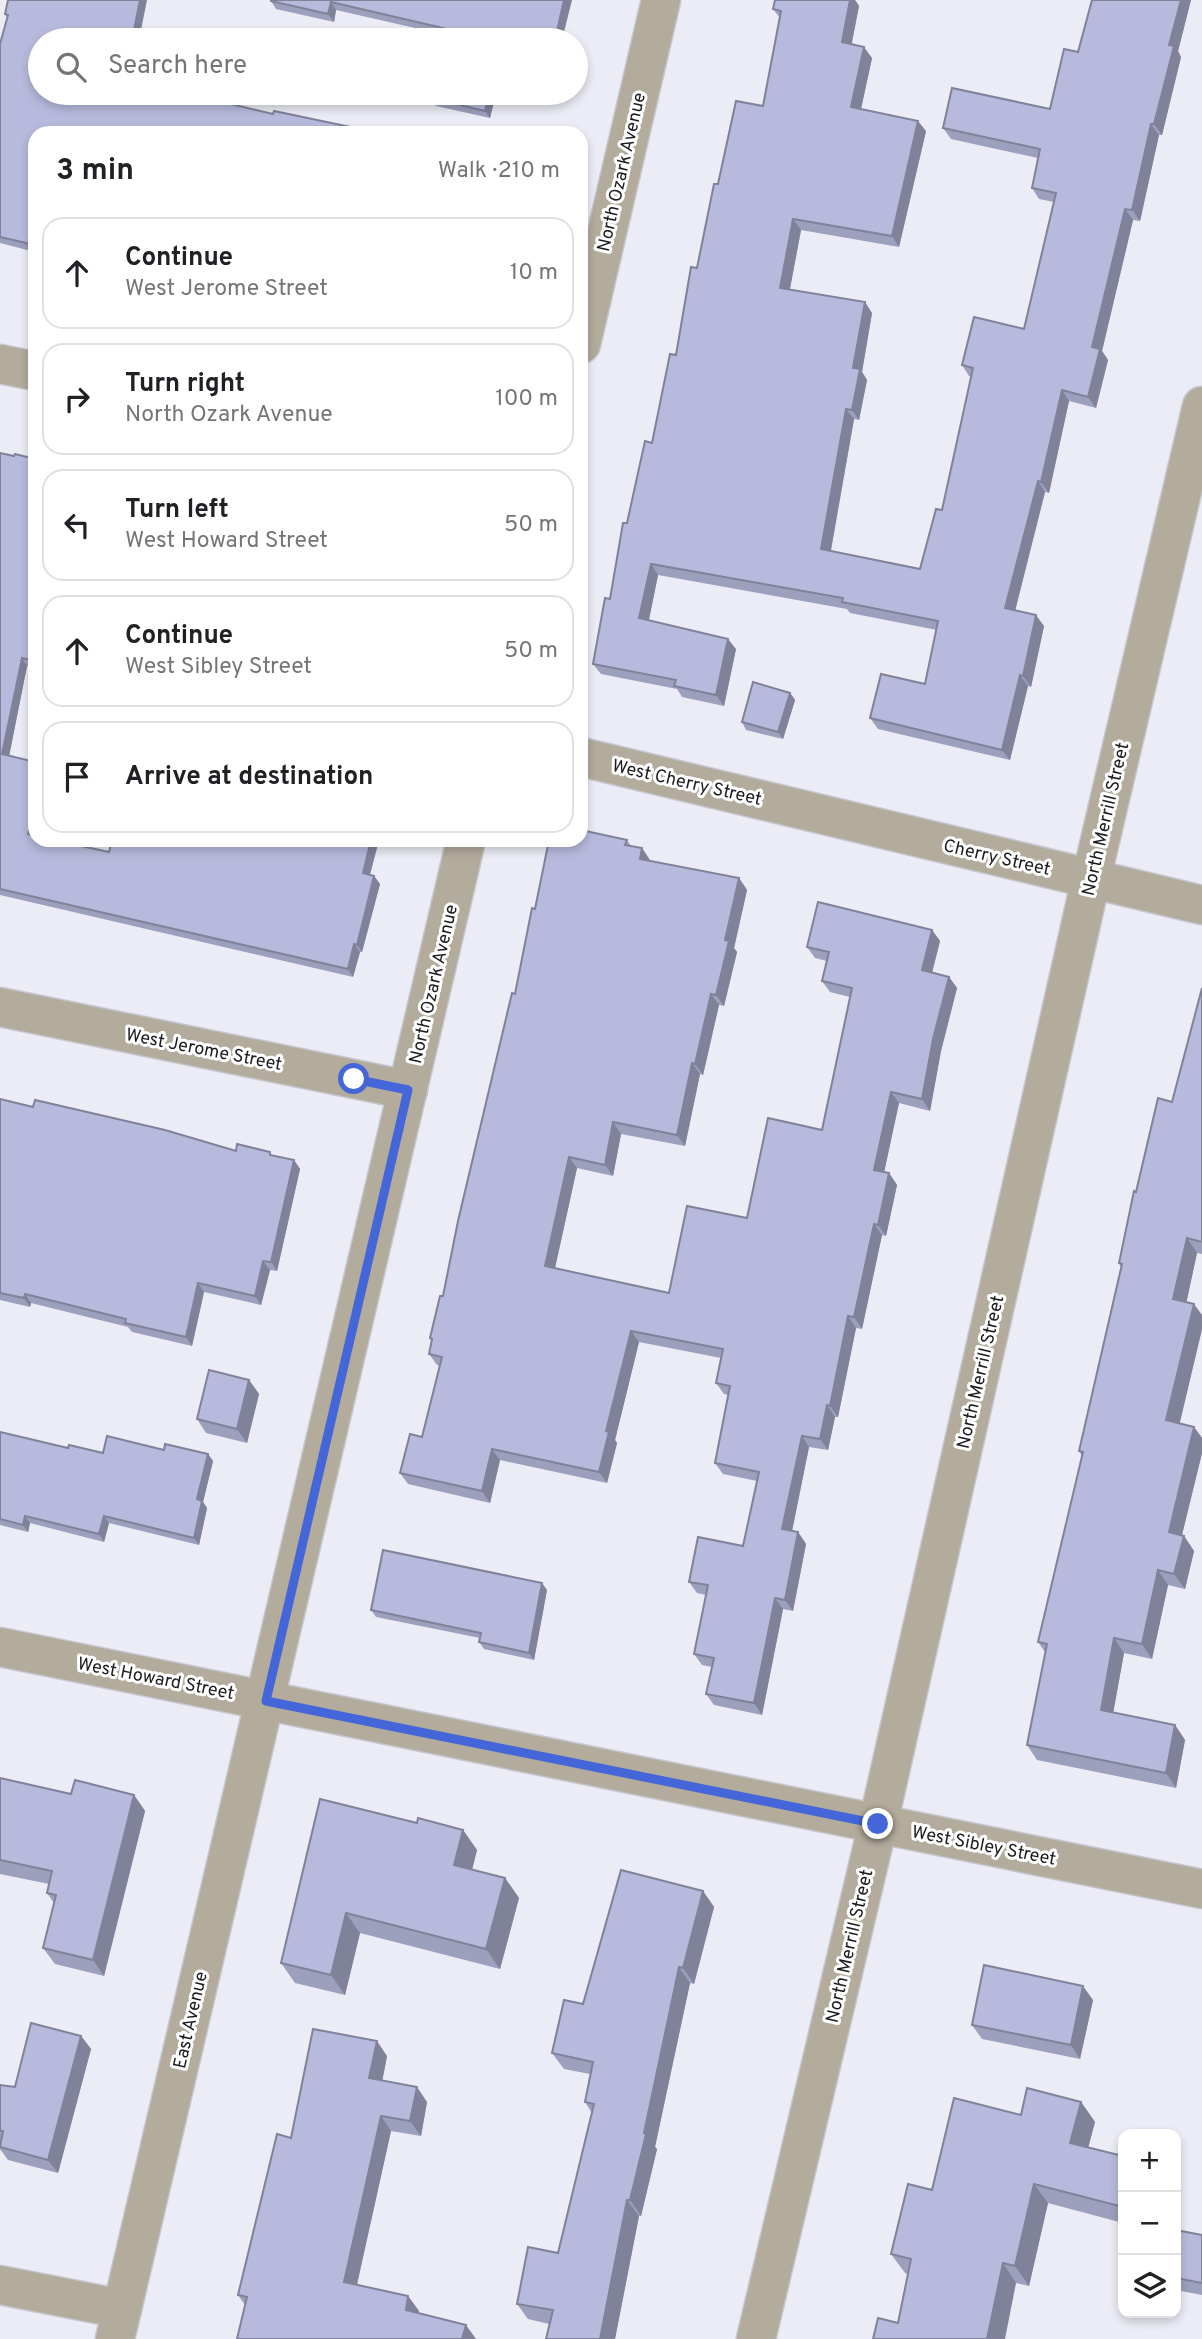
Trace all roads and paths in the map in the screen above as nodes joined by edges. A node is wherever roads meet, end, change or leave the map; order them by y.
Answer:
1 (661, 0) edge
2 (588, 314) edge
3 (0, 364) edge
4 (28, 370) edge
5 (1202, 405) edge
6 (588, 759) edge
7 (793, 808) joint
8 (464, 847) edge
9 (1091, 879) junction
10 (1202, 905) edge
11 (0, 1007) edge
12 (408, 1090) junction
13 (0, 1647) edge
14 (266, 1701) junction
15 (559, 1760) joint
16 (878, 1824) junction
17 (1202, 1889) edge
18 (0, 2285) edge
19 (118, 2324) edge
20 (755, 2339) edge

1 - 2 street, North Ozark Avenue
3 - 4 street
5 - 9 street, North Merrill Street
6 - 7 street, West Cherry Street
7 - 9 street, Cherry Street
8 - 12 street, North Ozark Avenue
9 - 10 street, Cherry Street
9 - 16 street, North Merrill Street
11 - 12 street, West Jerome Street
12 - 14 street, North Ozark Avenue
13 - 14 street, West Howard Street
14 - 15 street, West Howard Street
14 - 19 street, East Avenue
15 - 16 street, West Sibley Street
16 - 17 street, West Sibley Street
16 - 20 street, North Merrill Street
18 - 19 street

